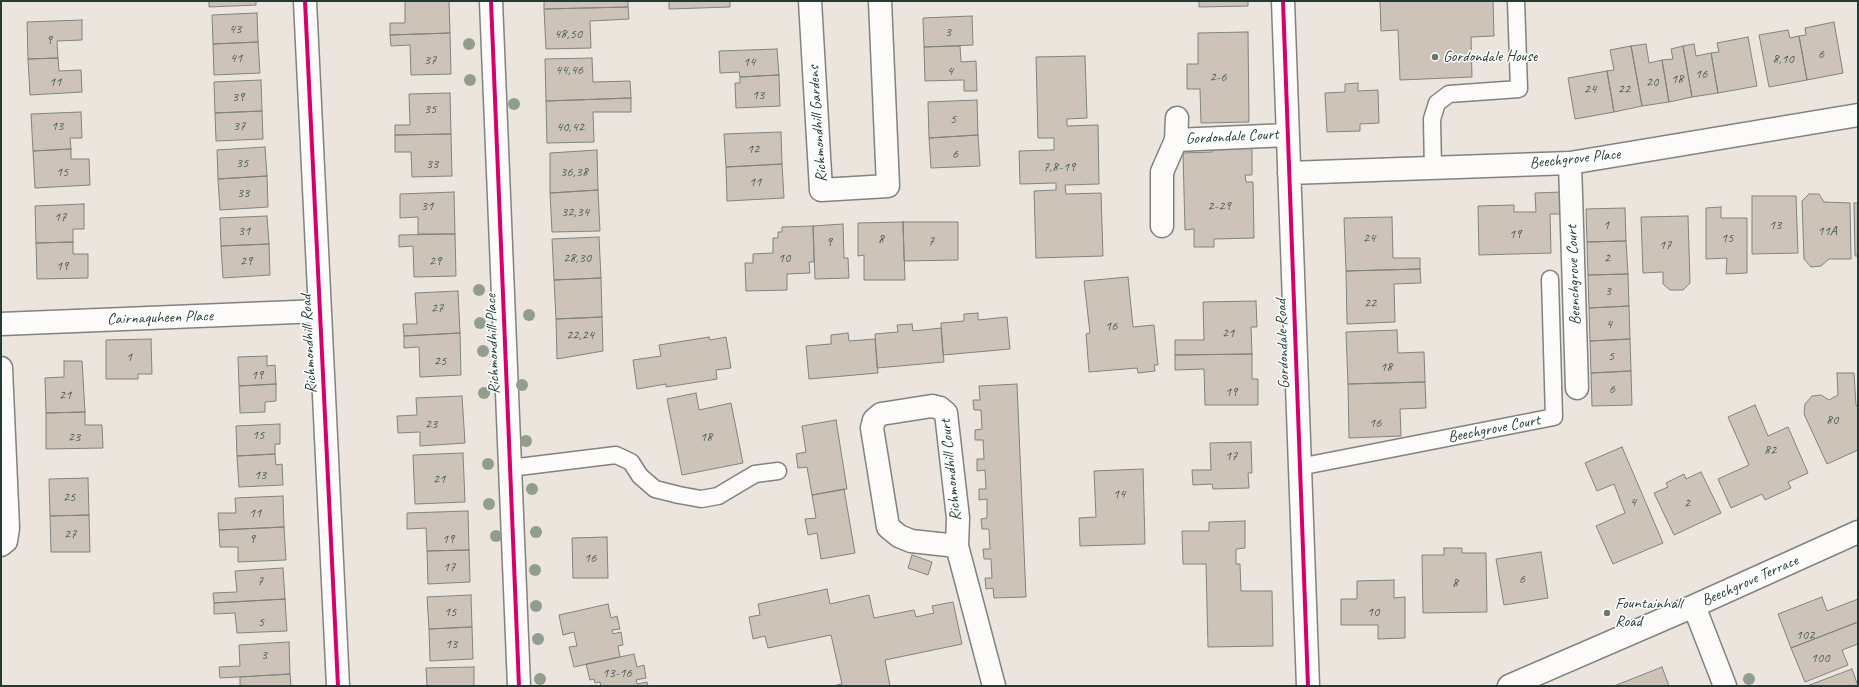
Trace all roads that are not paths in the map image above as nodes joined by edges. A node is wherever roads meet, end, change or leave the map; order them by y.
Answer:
1 (305, 1) edge
2 (490, 1) edge
3 (810, 1) edge
4 (880, 1) edge
5 (1283, 1) edge
6 (1516, 1) edge
7 (1858, 115) edge
8 (1177, 118) dead end
9 (1288, 135) junction
10 (1176, 140) junction
11 (1570, 163) junction
12 (1433, 169) junction
13 (1289, 173) junction
14 (1162, 226) dead end
15 (1550, 279) dead end
16 (320, 311) junction
17 (1, 324) edge
18 (1, 368) edge
19 (1577, 388) dead end
20 (1299, 467) junction
21 (510, 468) junction
22 (778, 471) dead end
23 (1858, 532) edge
24 (1, 545) edge
25 (956, 546) junction
26 (1694, 606) junction
27 (338, 686) edge
28 (519, 686) edge
29 (994, 686) edge
30 (1308, 686) edge
31 (1509, 686) edge
32 (1725, 686) edge

1 - 16 street, Richmondhill Road
2 - 21 street, Richmondhill Place
3 - 4 street, Richmondhill Gardens
5 - 9 street, Gordondale Road
6 - 12 lane
7 - 11 street, Beechgrove Place
8 - 10 street, Gordondale Court
9 - 10 street, Gordondale Court
9 - 13 street, Gordondale Road
10 - 14 street, Gordondale Court
11 - 12 street, Beechgrove Place
11 - 19 street, Beenchgrove Court
12 - 13 street, Beechgrove Place
13 - 20 street, Gordondale Road
15 - 20 lane, Beechgrove Court
16 - 17 street, Cairnaquheen Place
16 - 27 street, Richmondhill Road
18 - 24 street
20 - 30 street, Gordondale Road
21 - 22 lane
21 - 28 street, Richmondhill Place
23 - 26 street, Beechgrove Terrace
25 - 25 street, Richmondhill Court
25 - 29 street, Richmondhill Court
26 - 31 street, Beechgrove Terrace
26 - 32 street

